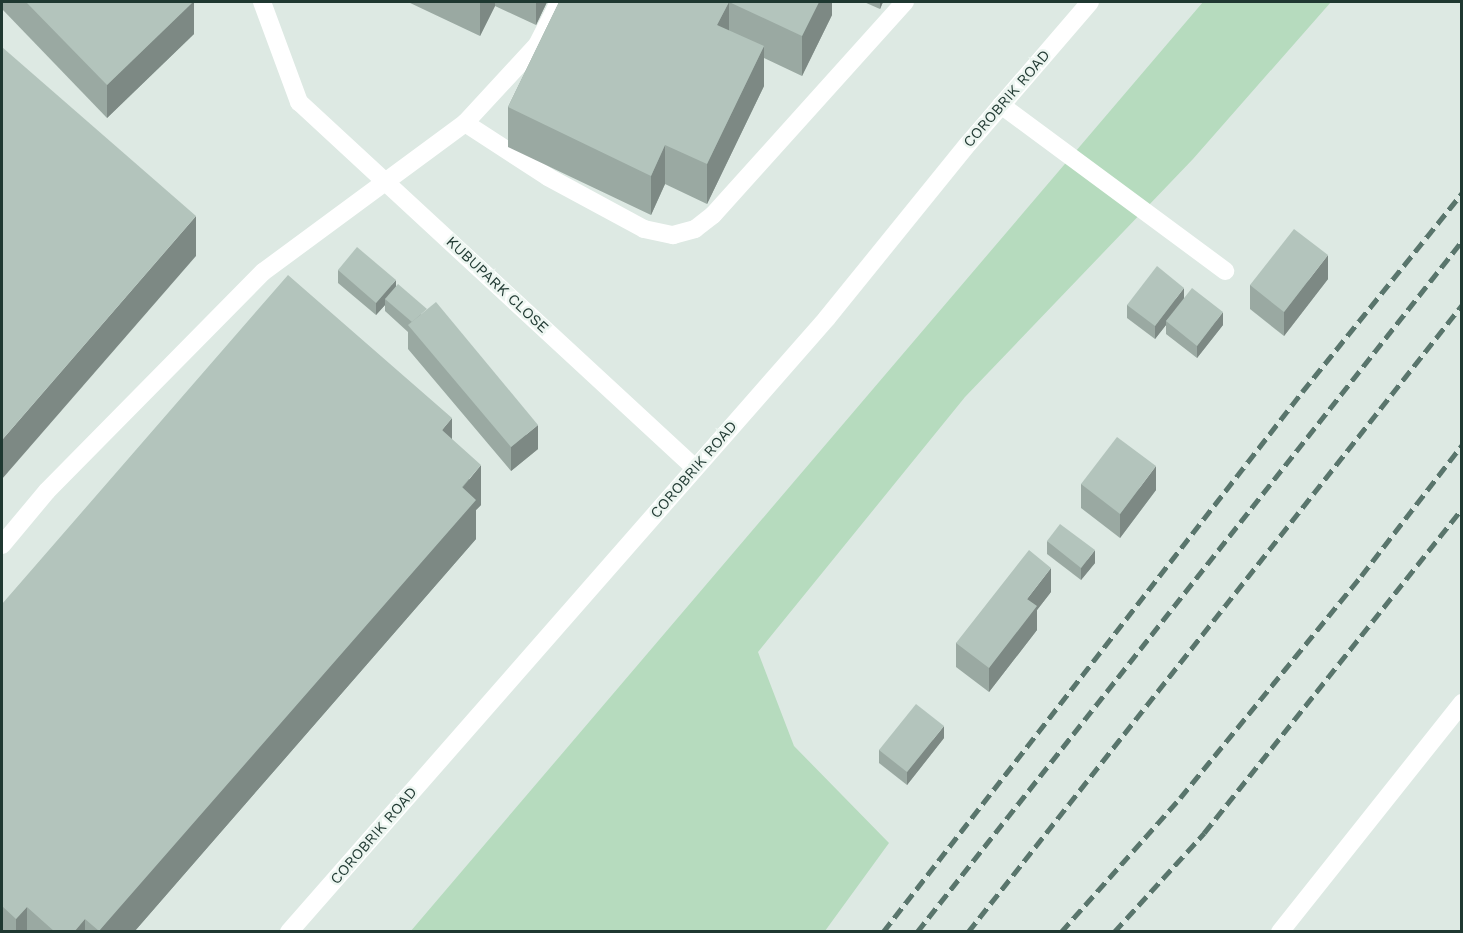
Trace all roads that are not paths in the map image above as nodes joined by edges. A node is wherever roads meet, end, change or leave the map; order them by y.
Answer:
1 (262, 2) edge
2 (559, 2) edge
3 (905, 2) edge
4 (1090, 2) edge
5 (1001, 105) junction
6 (465, 123) junction
7 (387, 183) junction
8 (1225, 271) dead end
9 (695, 468) junction
10 (2, 545) edge
11 (1461, 703) edge
12 (289, 932) edge
13 (1280, 932) edge

1 - 7 street, KUBUPARK CLOSE
2 - 6 street
3 - 6 street
4 - 5 street, COROBRIK ROAD
5 - 8 street
5 - 9 street, COROBRIK ROAD
6 - 7 street
7 - 9 street, KUBUPARK CLOSE
7 - 10 street
9 - 12 street, COROBRIK ROAD
11 - 13 street

